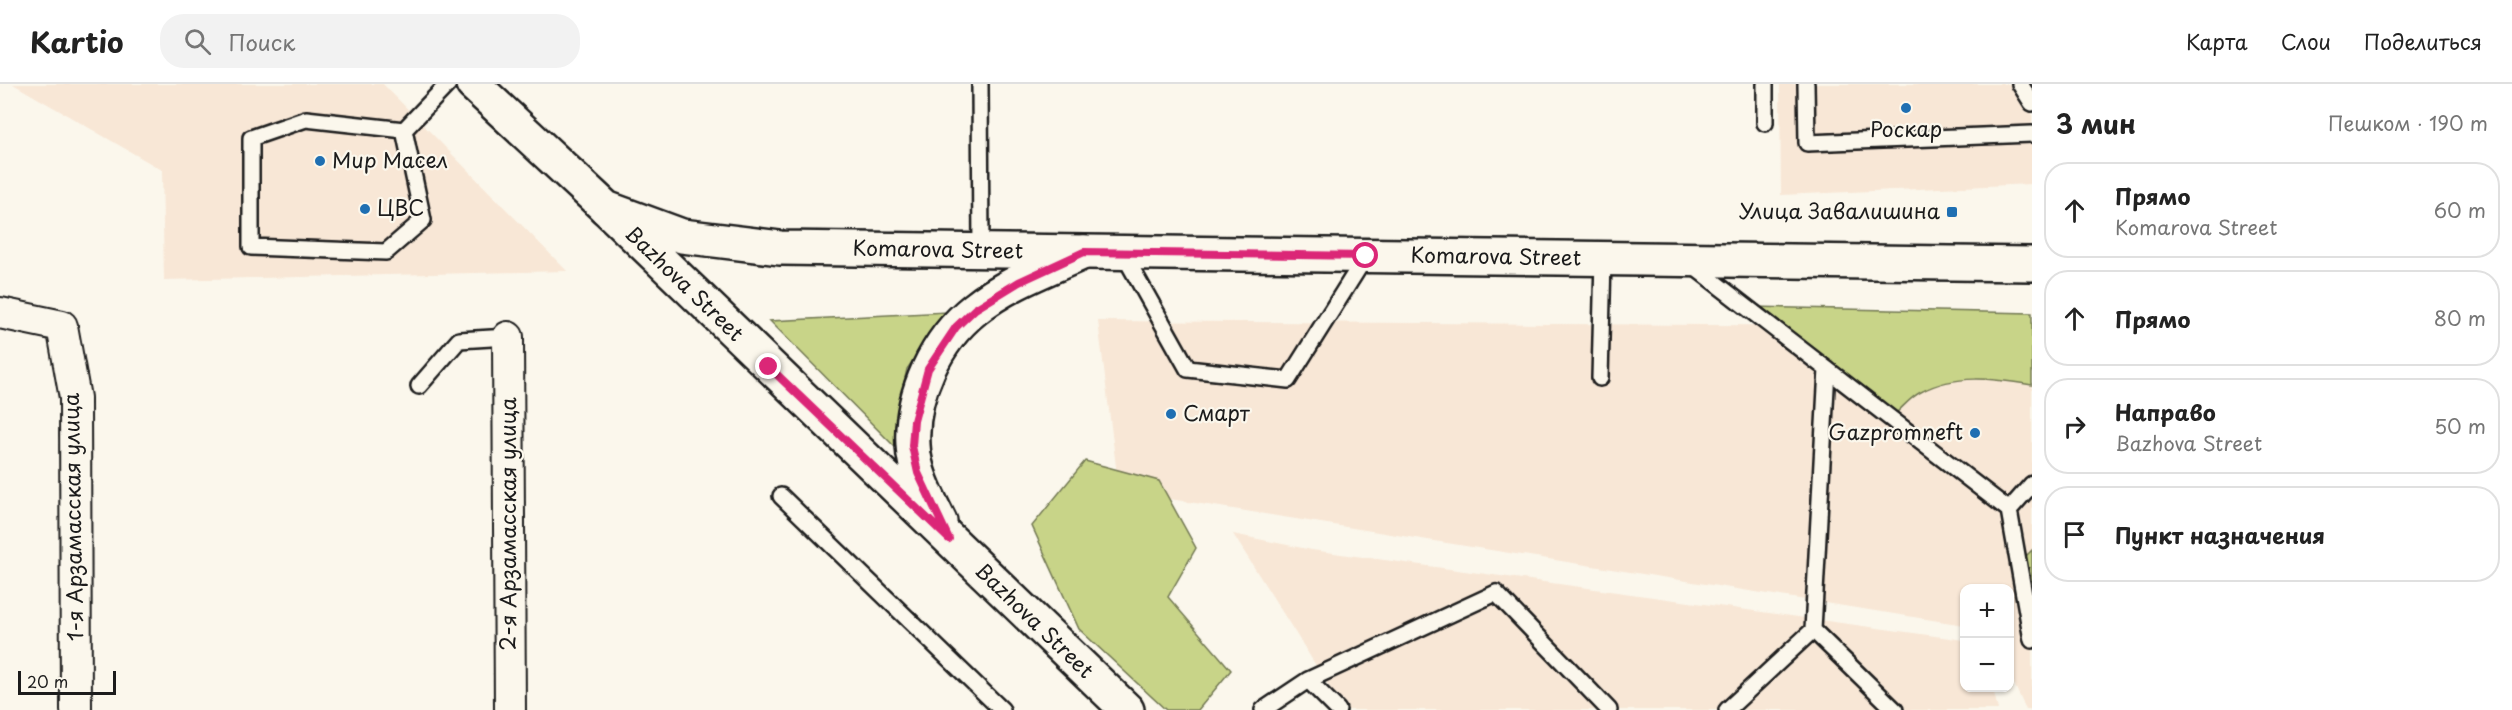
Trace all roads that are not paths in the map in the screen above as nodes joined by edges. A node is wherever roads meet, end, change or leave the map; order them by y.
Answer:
1 (448, 84) edge
2 (473, 84) edge
3 (980, 84) edge
4 (1765, 84) edge
5 (1806, 84) edge
6 (2020, 84) edge
7 (2032, 103) edge
8 (1765, 123) dead end
9 (404, 130) junction
10 (2032, 134) edge
11 (606, 208) junction
12 (981, 251) junction
13 (1084, 252) junction
14 (1123, 253) junction
15 (1366, 256) junction
16 (1603, 259) junction
17 (1685, 260) junction
18 (2032, 264) edge
19 (0, 313) edge
20 (508, 337) joint
21 (1827, 369) junction
22 (1600, 378) dead end
23 (419, 386) dead end
24 (2032, 484) edge
25 (781, 496) dead end
26 (2008, 510) junction
27 (949, 539) junction
28 (1813, 630) junction
29 (2032, 640) edge
30 (1308, 680) junction
31 (76, 710) edge
32 (510, 710) edge
33 (1002, 710) edge
34 (1127, 710) edge
35 (1263, 710) edge
36 (1338, 710) edge
37 (1609, 710) edge
38 (1727, 710) edge
39 (1894, 710) edge

1 - 9 lane
2 - 11 main road, Bazhova Street
3 - 12 lane
4 - 8 lane
5 - 10 lane
6 - 7 lane
9 - 9 lane
11 - 12 main road, Komarova Street
11 - 27 main road, Bazhova Street
12 - 13 main road, Komarova Street
13 - 14 main road, Komarova Street
13 - 27 main road
14 - 15 main road, Komarova Street
14 - 15 lane
15 - 16 main road, Komarova Street
16 - 17 main road, Komarova Street
16 - 22 lane
17 - 18 main road, Komarova Street
17 - 21 lane
19 - 31 street, 1-я Арзамасская улица
20 - 23 lane
20 - 32 street, 2-я Арзамасская улица
21 - 26 lane
21 - 28 lane
24 - 26 lane
25 - 33 lane
26 - 29 lane
27 - 34 main road, Bazhova Street
28 - 38 lane
28 - 39 lane
30 - 35 lane
30 - 36 lane
30 - 37 lane

